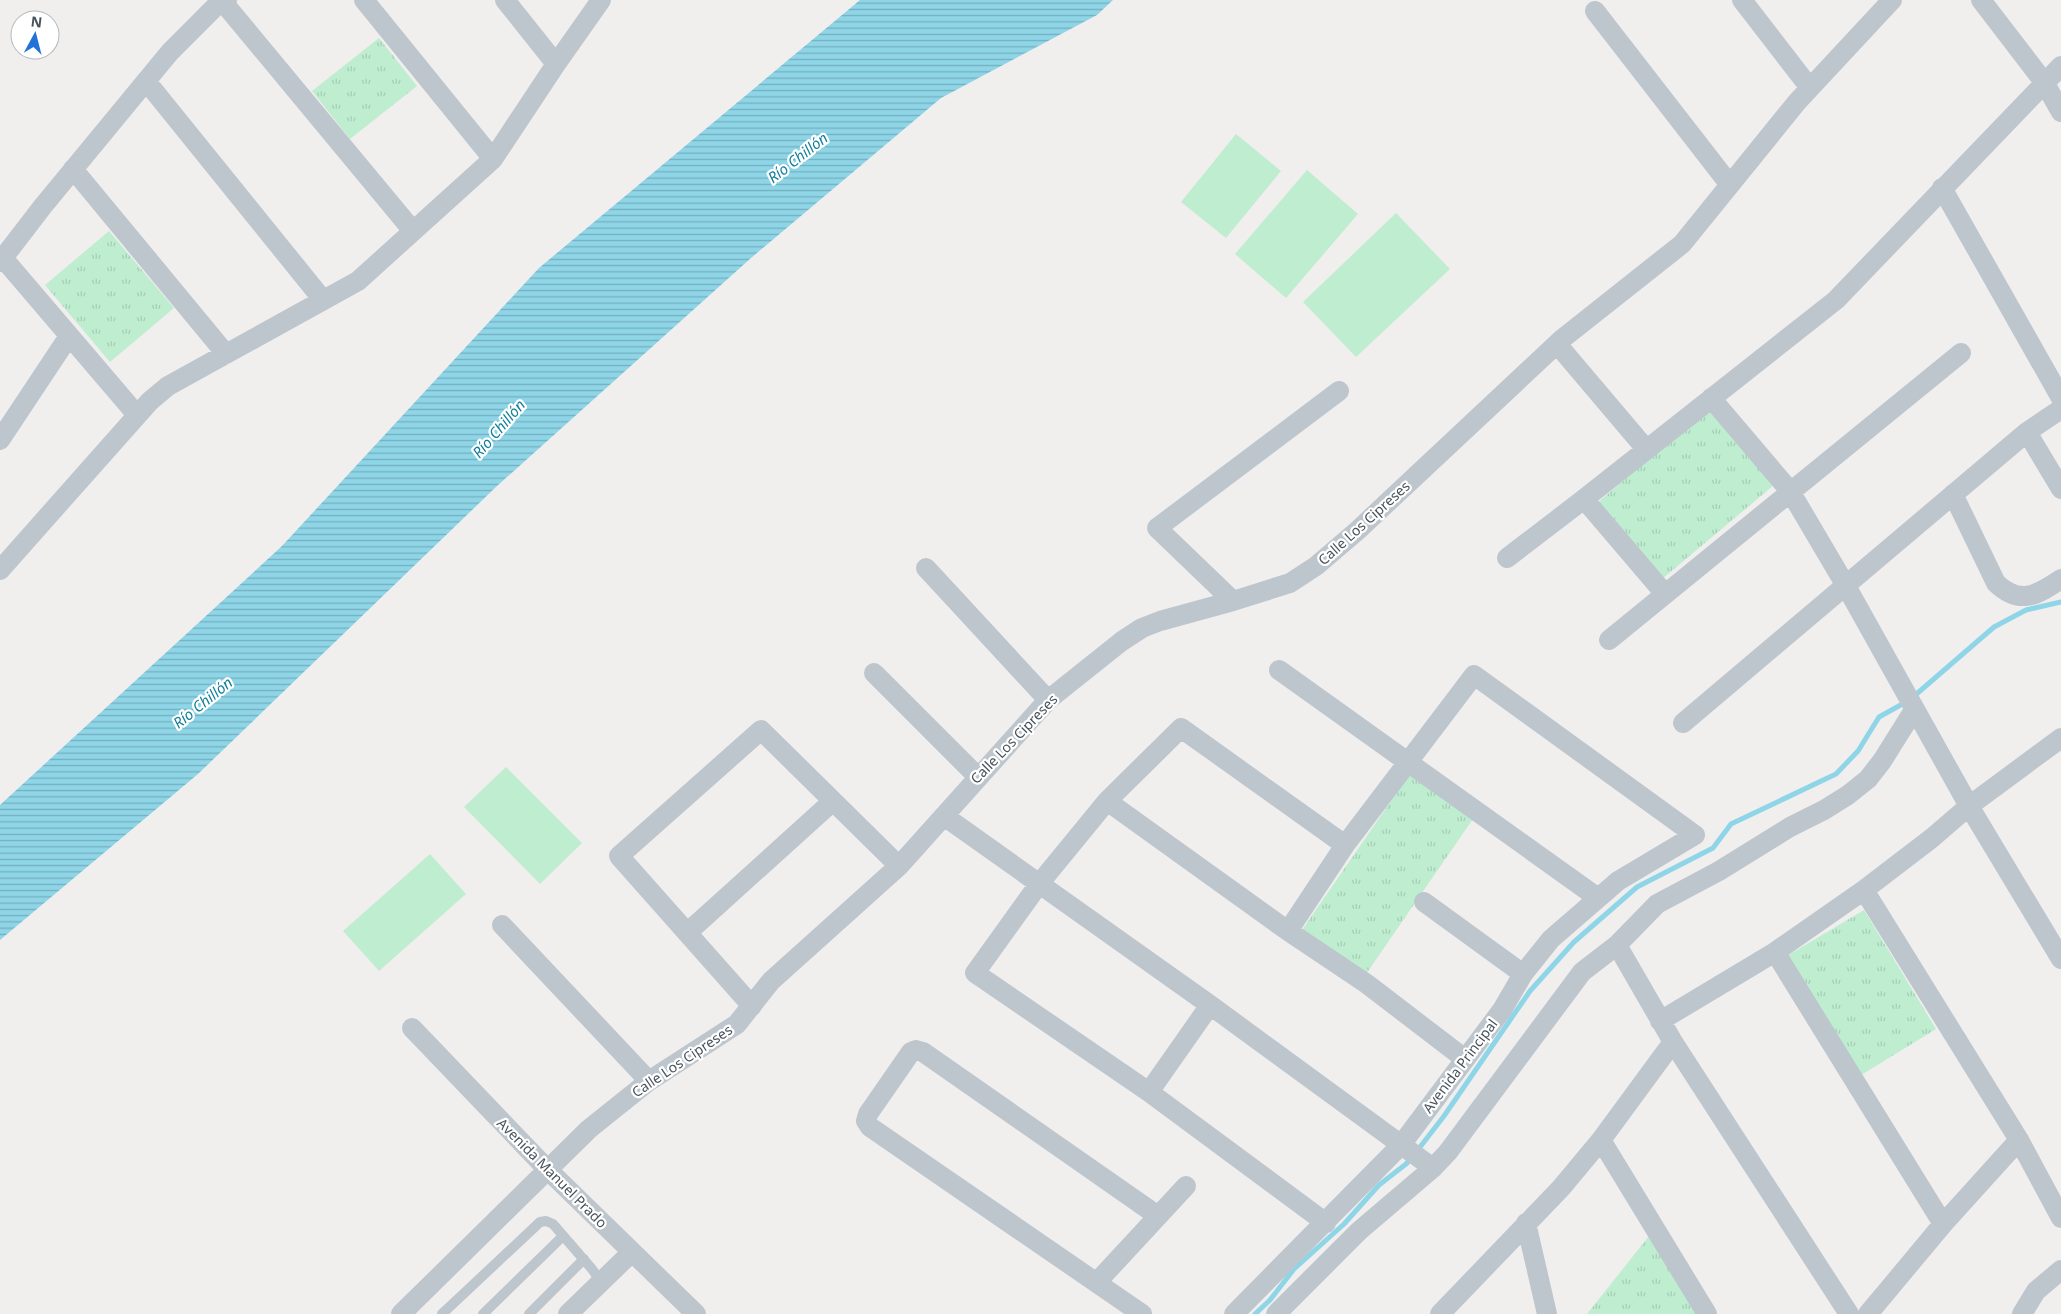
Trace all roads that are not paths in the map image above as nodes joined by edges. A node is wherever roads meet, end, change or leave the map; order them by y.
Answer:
1 (364, 0) edge
2 (505, 0) edge
3 (601, 0) edge
4 (1742, 0) edge
5 (1892, 0) edge
6 (1981, 0) edge
7 (225, 1) edge
8 (1595, 11) dead end
9 (556, 64) junction
10 (2061, 66) edge
11 (146, 80) junction
12 (2044, 82) junction
13 (1810, 88) junction
14 (2061, 112) edge
15 (493, 159) junction
16 (73, 169) junction
17 (1730, 185) junction
18 (1942, 188) junction
19 (413, 231) junction
20 (1, 260) edge
21 (323, 300) junction
22 (69, 336) junction
23 (1557, 344) junction
24 (1961, 353) dead end
25 (226, 354) junction
26 (1339, 391) dead end
27 (1711, 398) junction
28 (2061, 398) edge
29 (2061, 409) edge
30 (137, 415) junction
31 (2027, 432) junction
32 (0, 440) edge
33 (1646, 449) junction
34 (2061, 488) edge
35 (1790, 492) junction
36 (1953, 494) junction
37 (1584, 499) junction
38 (1507, 558) dead end
39 (926, 568) dead end
40 (0, 570) edge
41 (2061, 579) edge
42 (1846, 586) junction
43 (1665, 594) junction
44 (1234, 601) junction
45 (1609, 640) dead end
46 (1279, 670) dead end
47 (874, 673) dead end
48 (1048, 700) junction
49 (1914, 710) junction
50 (1683, 723) dead end
51 (2061, 738) edge
52 (1407, 762) junction
53 (978, 777) junction
54 (833, 801) junction
55 (1108, 801) junction
56 (1969, 806) junction
57 (944, 816) junction
58 (1345, 845) junction
59 (898, 866) junction
60 (1039, 884) junction
61 (1864, 890) junction
62 (1598, 898) junction
63 (1424, 902) dead end
64 (502, 925) dead end
65 (1288, 930) junction
66 (687, 933) junction
67 (1617, 945) junction
68 (1775, 952) junction
69 (2061, 959) edge
70 (1523, 974) junction
71 (1210, 1005) junction
72 (752, 1006) junction
73 (1660, 1021) junction
74 (412, 1028) dead end
75 (1673, 1042) junction
76 (1464, 1059) junction
77 (649, 1081) junction
78 (1149, 1092) junction
79 (1601, 1140) junction
80 (2019, 1140) junction
81 (1416, 1156) junction
82 (548, 1170) junction
83 (1186, 1186) dead end
84 (1158, 1216) junction
85 (2061, 1218) edge
86 (1326, 1223) junction
87 (1526, 1223) junction
88 (1943, 1224) junction
89 (563, 1236) junction
90 (632, 1252) junction
91 (584, 1259) junction
92 (2061, 1270) edge
93 (601, 1282) junction
94 (1097, 1282) junction
95 (401, 1314) edge
96 (442, 1314) edge
97 (483, 1314) edge
98 (529, 1314) edge
99 (568, 1314) edge
100 (696, 1314) edge
101 (1142, 1314) edge
102 (1234, 1314) edge
103 (1276, 1314) edge
104 (1440, 1314) edge
105 (1547, 1314) edge
106 (1707, 1314) edge
107 (1849, 1314) edge
108 (1868, 1314) edge
109 (2022, 1314) edge

1 - 15 street
2 - 9 street
3 - 9 street
4 - 13 street
5 - 13 street, Calle Los Cipreses
6 - 12 street
7 - 11 street
7 - 19 street
8 - 17 street
9 - 15 street
10 - 12 street
11 - 16 street
11 - 21 street
12 - 14 street
12 - 18 street
13 - 17 street, Calle Los Cipreses
15 - 19 street
16 - 20 street
16 - 25 street
17 - 23 street, Calle Los Cipreses
18 - 27 street
18 - 28 street
19 - 21 street
20 - 22 street
21 - 25 street
22 - 30 street
22 - 32 street
23 - 33 street
23 - 44 street, Calle Los Cipreses
24 - 35 street
25 - 30 street
26 - 44 street
27 - 33 street
27 - 35 street
29 - 31 street
30 - 40 street
31 - 34 street
31 - 36 street
33 - 37 street
35 - 42 street
35 - 43 street
36 - 41 street
36 - 42 street
37 - 38 street
37 - 43 street
39 - 48 street
42 - 49 street
42 - 50 street
43 - 45 street
44 - 48 street, Calle Los Cipreses
46 - 52 street
47 - 53 street
48 - 53 street, Calle Los Cipreses
49 - 56 street
49 - 67 street, Avenida Principal
51 - 56 street
52 - 58 street
52 - 62 street
52 - 62 street, Avenida Principal
53 - 57 street, Calle Los Cipreses
54 - 59 street
54 - 66 street
54 - 66 street
55 - 58 street
55 - 60 street
55 - 65 street
56 - 61 street
56 - 69 street
57 - 59 street, Calle Los Cipreses
57 - 60 street
58 - 65 street
59 - 72 street, Calle Los Cipreses
60 - 71 street
60 - 78 street
61 - 68 street
61 - 80 street
62 - 70 street, Avenida Principal
63 - 70 street
64 - 77 street
65 - 76 street
66 - 72 street
67 - 73 street
67 - 81 street, Avenida Principal
68 - 73 street
68 - 88 street
70 - 76 street, Avenida Principal
71 - 78 street
71 - 81 street
72 - 77 street, Calle Los Cipreses
73 - 75 street
74 - 82 street, Avenida Manuel Prado
75 - 79 street
75 - 107 street
76 - 81 street, Avenida Principal
77 - 82 street, Calle Los Cipreses
78 - 86 street
79 - 87 street
79 - 106 street
80 - 85 street
80 - 88 street
81 - 86 street, Avenida Principal
81 - 103 street, Avenida Principal
82 - 90 street, Avenida Manuel Prado
82 - 95 street, Calle Los Cipreses
83 - 84 street
84 - 94 street
84 - 94 street
86 - 102 street, Avenida Principal
87 - 104 street
87 - 105 street
88 - 108 street
89 - 91 lane
89 - 96 lane
89 - 97 lane
90 - 93 street
90 - 100 street, Avenida Manuel Prado
91 - 93 lane
91 - 98 lane
92 - 109 street
93 - 99 street
94 - 101 street

